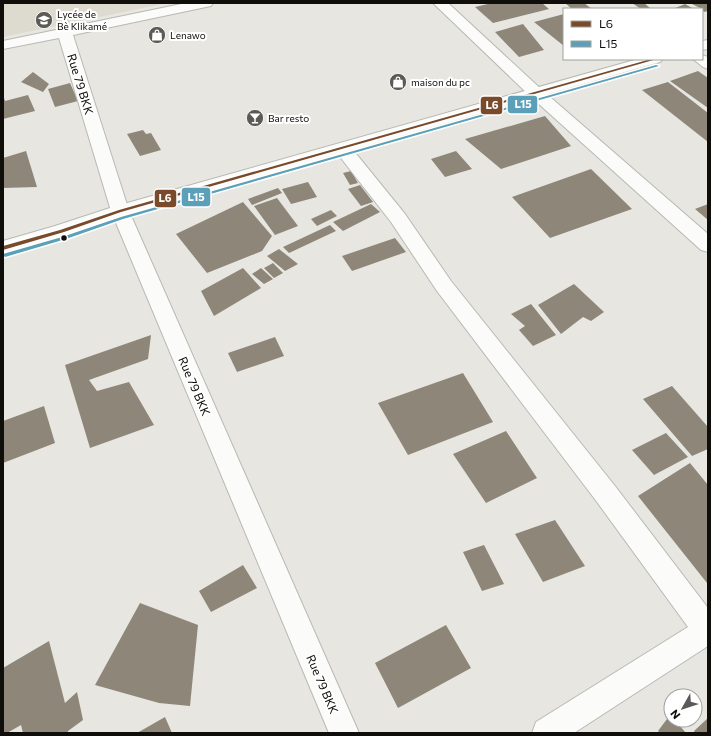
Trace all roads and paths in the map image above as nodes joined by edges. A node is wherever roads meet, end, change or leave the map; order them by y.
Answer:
1 (206, 3) edge
2 (440, 3) edge
3 (65, 33) junction
4 (3, 45) edge
5 (652, 60) edge
6 (536, 93) junction
7 (343, 149) junction
8 (120, 211) junction
9 (708, 245) edge
10 (3, 248) edge
11 (708, 631) edge
12 (344, 733) edge
13 (547, 733) edge

1 - 3 street
2 - 6 street
3 - 4 street
3 - 8 street, Rue 79 BKK
5 - 6 street
6 - 7 street
6 - 9 street
7 - 8 street
7 - 11 street
8 - 10 street
8 - 12 street, Rue 79 BKK
11 - 13 street

